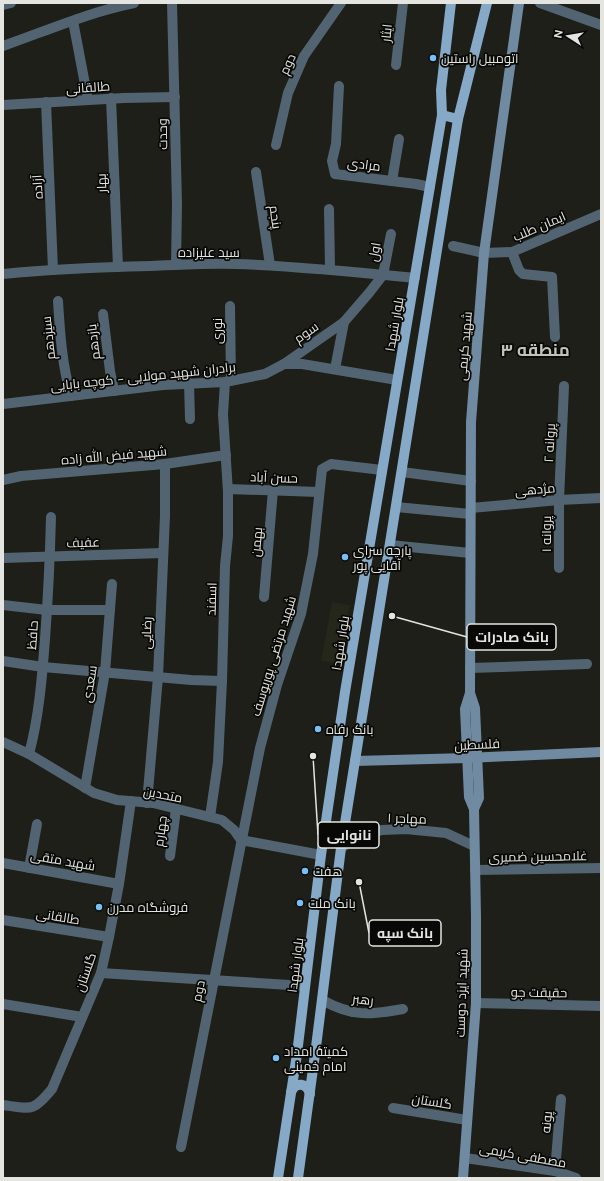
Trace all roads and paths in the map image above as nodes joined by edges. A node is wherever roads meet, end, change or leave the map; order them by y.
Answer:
1 (11, 3) edge
2 (134, 3) edge
3 (172, 3) edge
4 (341, 3) edge
5 (403, 3) edge
6 (451, 3) edge
7 (519, 3) edge
8 (540, 3) edge
9 (487, 4) edge
10 (3, 5) edge
11 (73, 21) junction
12 (601, 25) edge
13 (3, 46) edge
14 (396, 65) dead end
15 (339, 86) dead end
16 (175, 96) junction
17 (111, 98) junction
18 (88, 100) junction
19 (46, 102) junction
20 (3, 105) edge
21 (442, 115) junction
22 (458, 119) junction
23 (399, 140) dead end
24 (276, 145) dead end
25 (435, 156) junction
26 (452, 159) junction
27 (256, 172) dead end
28 (392, 181) junction
29 (430, 187) junction
30 (329, 209) dead end
31 (601, 214) edge
32 (391, 234) dead end
33 (453, 246) dead end
34 (512, 252) junction
35 (484, 253) junction
36 (176, 265) junction
37 (270, 265) junction
38 (118, 267) junction
39 (53, 270) junction
40 (330, 270) junction
41 (3, 274) edge
42 (383, 275) junction
43 (414, 278) junction
44 (58, 301) dead end
45 (230, 306) dead end
46 (103, 314) dead end
47 (344, 322) junction
48 (555, 337) dead end
49 (284, 364) junction
50 (335, 369) junction
51 (397, 380) junction
52 (228, 381) junction
53 (189, 383) junction
54 (564, 386) dead end
55 (114, 391) junction
56 (71, 396) junction
57 (3, 404) edge
58 (190, 419) dead end
59 (226, 455) junction
60 (165, 464) junction
61 (382, 470) junction
62 (402, 472) junction
63 (3, 480) edge
64 (471, 481) junction
65 (228, 489) junction
66 (273, 490) junction
67 (319, 492) junction
68 (601, 498) edge
69 (559, 500) junction
70 (396, 507) junction
71 (470, 511) junction
72 (51, 517) dead end
73 (390, 545) junction
74 (163, 553) junction
75 (470, 553) junction
76 (50, 556) junction
77 (3, 558) edge
78 (559, 568) dead end
79 (112, 584) dead end
80 (264, 597) dead end
81 (3, 605) edge
82 (47, 610) junction
83 (110, 610) junction
84 (3, 661) edge
85 (587, 664) dead end
86 (43, 667) junction
87 (470, 668) junction
88 (105, 672) junction
89 (158, 677) junction
90 (222, 681) junction
91 (3, 742) edge
92 (601, 752) edge
93 (29, 754) junction
94 (472, 758) junction
95 (355, 761) junction
96 (85, 788) junction
97 (131, 801) junction
98 (147, 803) junction
99 (176, 809) junction
100 (210, 817) junction
101 (37, 824) dead end
102 (241, 840) junction
103 (474, 846) junction
104 (341, 848) junction
105 (321, 855) junction
106 (170, 856) dead end
107 (3, 863) edge
108 (29, 868) junction
109 (601, 868) edge
110 (475, 870) junction
111 (119, 884) junction
112 (3, 920) edge
113 (109, 937) junction
114 (101, 973) junction
115 (214, 980) junction
116 (305, 986) junction
117 (322, 1000) junction
118 (476, 1003) junction
119 (3, 1004) edge
120 (601, 1006) edge
121 (403, 1009) dead end
122 (82, 1017) junction
123 (296, 1054) junction
124 (315, 1055) junction
125 (290, 1092) junction
126 (310, 1094) junction
127 (561, 1099) dead end
128 (3, 1104) edge
129 (393, 1108) dead end
130 (467, 1120) junction
131 (181, 1147) dead end
132 (464, 1158) junction
133 (555, 1171) junction
134 (278, 1178) edge
135 (298, 1178) edge
136 (463, 1178) edge
137 (576, 1178) edge

1 - 10 street
2 - 11 street
3 - 16 street, وحدت
4 - 24 street, دوم
5 - 14 street, ایثار
6 - 21 main road, بلوار شهدا
7 - 35 main road, شهید کریمی
8 - 12 street
9 - 22 main road
11 - 13 street
11 - 18 street
15 - 28 street, مرادی
16 - 17 street, طالقانی
16 - 36 street, وحدت
17 - 18 street, طالقانی
17 - 38 street, بهار
18 - 19 street, طالقانی
19 - 20 street, طالقانی
19 - 39 street, آزاده
21 - 22 main road
21 - 25 main road, بلوار شهدا
22 - 26 main road
23 - 28 street
25 - 26 main road
25 - 29 main road, بلوار شهدا
26 - 62 main road
27 - 37 street, پنجم
28 - 29 street, مرادی
29 - 43 main road, بلوار شهدا
30 - 40 street
31 - 34 street, ایمان طلب
32 - 42 street, اول
33 - 35 street, ایمان طلب
34 - 35 street, ایمان طلب
34 - 48 street
35 - 64 main road, شهید کریمی
36 - 37 street, سید علیزاده
36 - 38 street, سید علیزاده
37 - 40 street, سید علیزاده
38 - 39 street, سید علیزاده
39 - 41 street, سید علیزاده
40 - 42 street, سید علیزاده
42 - 43 street, سید علیزاده
42 - 47 street
43 - 51 main road, بلوار شهدا
44 - 56 street, سیزدهم
45 - 52 street, نوری
46 - 55 street, یازدهم
47 - 49 street, سوم
47 - 50 street
49 - 50 street
49 - 52 street, برادران شهید مولایی - کوچه بابایی
50 - 51 street
51 - 61 main road, بلوار شهدا
52 - 53 street, برادران شهید مولایی - کوچه بابایی
52 - 59 street, اسفند
53 - 55 street, برادران شهید مولایی - کوچه بابایی
53 - 58 street
54 - 69 street, پروانه ۲
55 - 56 street, برادران شهید مولایی - کوچه بابایی
56 - 57 street, برادران شهید مولایی - کوچه بابایی
59 - 60 street, شهید فیض الله زاده
59 - 65 street, اسفند
60 - 63 street, شهید فیض الله زاده
60 - 74 street, رضایی
61 - 67 street, شهید مرتضی پوریوسف
61 - 105 main road, بلوار شهدا
62 - 64 street
62 - 70 main road
64 - 71 main road, شهید کریمی
65 - 66 street, حسن آباد
65 - 90 street, اسفند
66 - 67 street, حسن آباد
66 - 80 street, بهمن
67 - 102 street, شهید مرتضی پوریوسف
68 - 69 street, مژدهی
69 - 71 street, مژدهی
69 - 78 street, پروانه ۱
70 - 71 street, مژدهی
70 - 73 main road
71 - 75 main road, شهید کریمی
72 - 76 street, حافظ
73 - 75 street
73 - 95 main road
74 - 76 street, عفیف
74 - 89 street, رضایی
75 - 87 main road, شهید کریمی
76 - 77 street, عفیف
76 - 82 street, حافظ
79 - 83 street, سعدی
81 - 82 street
82 - 83 street
82 - 86 street, حافظ
83 - 88 street, سعدی
84 - 86 street
85 - 87 street
86 - 88 street
86 - 93 street, حافظ
87 - 94 main road, شهید کریمی
88 - 89 street
88 - 96 street, سعدی
89 - 90 street
89 - 98 street, رضایی
90 - 100 street, اسفند
91 - 93 street, متحدین
92 - 94 main road, فلسطین
93 - 96 street, متحدین
94 - 95 main road, فلسطین
94 - 103 main road, شهید ایزد دوست
95 - 104 main road
96 - 97 street, متحدین
97 - 98 street, متحدین
97 - 111 street, گلستان
98 - 99 street, متحدین
99 - 100 street, متحدین
99 - 106 street, چهارم
100 - 102 street, متحدین
101 - 108 street
102 - 105 street
102 - 115 street, دوم
103 - 104 street, مهاجر ۱
103 - 110 main road, شهید ایزد دوست
104 - 117 main road
105 - 116 main road, بلوار شهدا
107 - 108 street, شهید متقی
108 - 111 street, شهید متقی
109 - 110 street, غلامحسین ضمیری
110 - 118 main road, شهید ایزد دوست
111 - 113 street, گلستان
112 - 113 street, طالقانی
113 - 114 street, گلستان
114 - 115 street
114 - 122 street, گلستان
115 - 116 street
115 - 131 street, دوم
116 - 123 main road, بلوار شهدا
117 - 121 street, رهبر
117 - 124 main road
118 - 120 street, حقیقت جو
118 - 130 main road, شهید ایزد دوست
119 - 122 street
122 - 128 street, گلستان
123 - 124 main road
123 - 125 main road, بلوار شهدا
124 - 126 main road
125 - 126 main road
125 - 134 main road, بلوار شهدا
126 - 135 main road
127 - 133 street, پونه
129 - 130 street, گلستان
130 - 132 main road, شهید ایزد دوست
132 - 133 street, مصطفی کریمی
132 - 136 main road, شهید ایزد دوست
133 - 137 street, مصطفی کریمی

